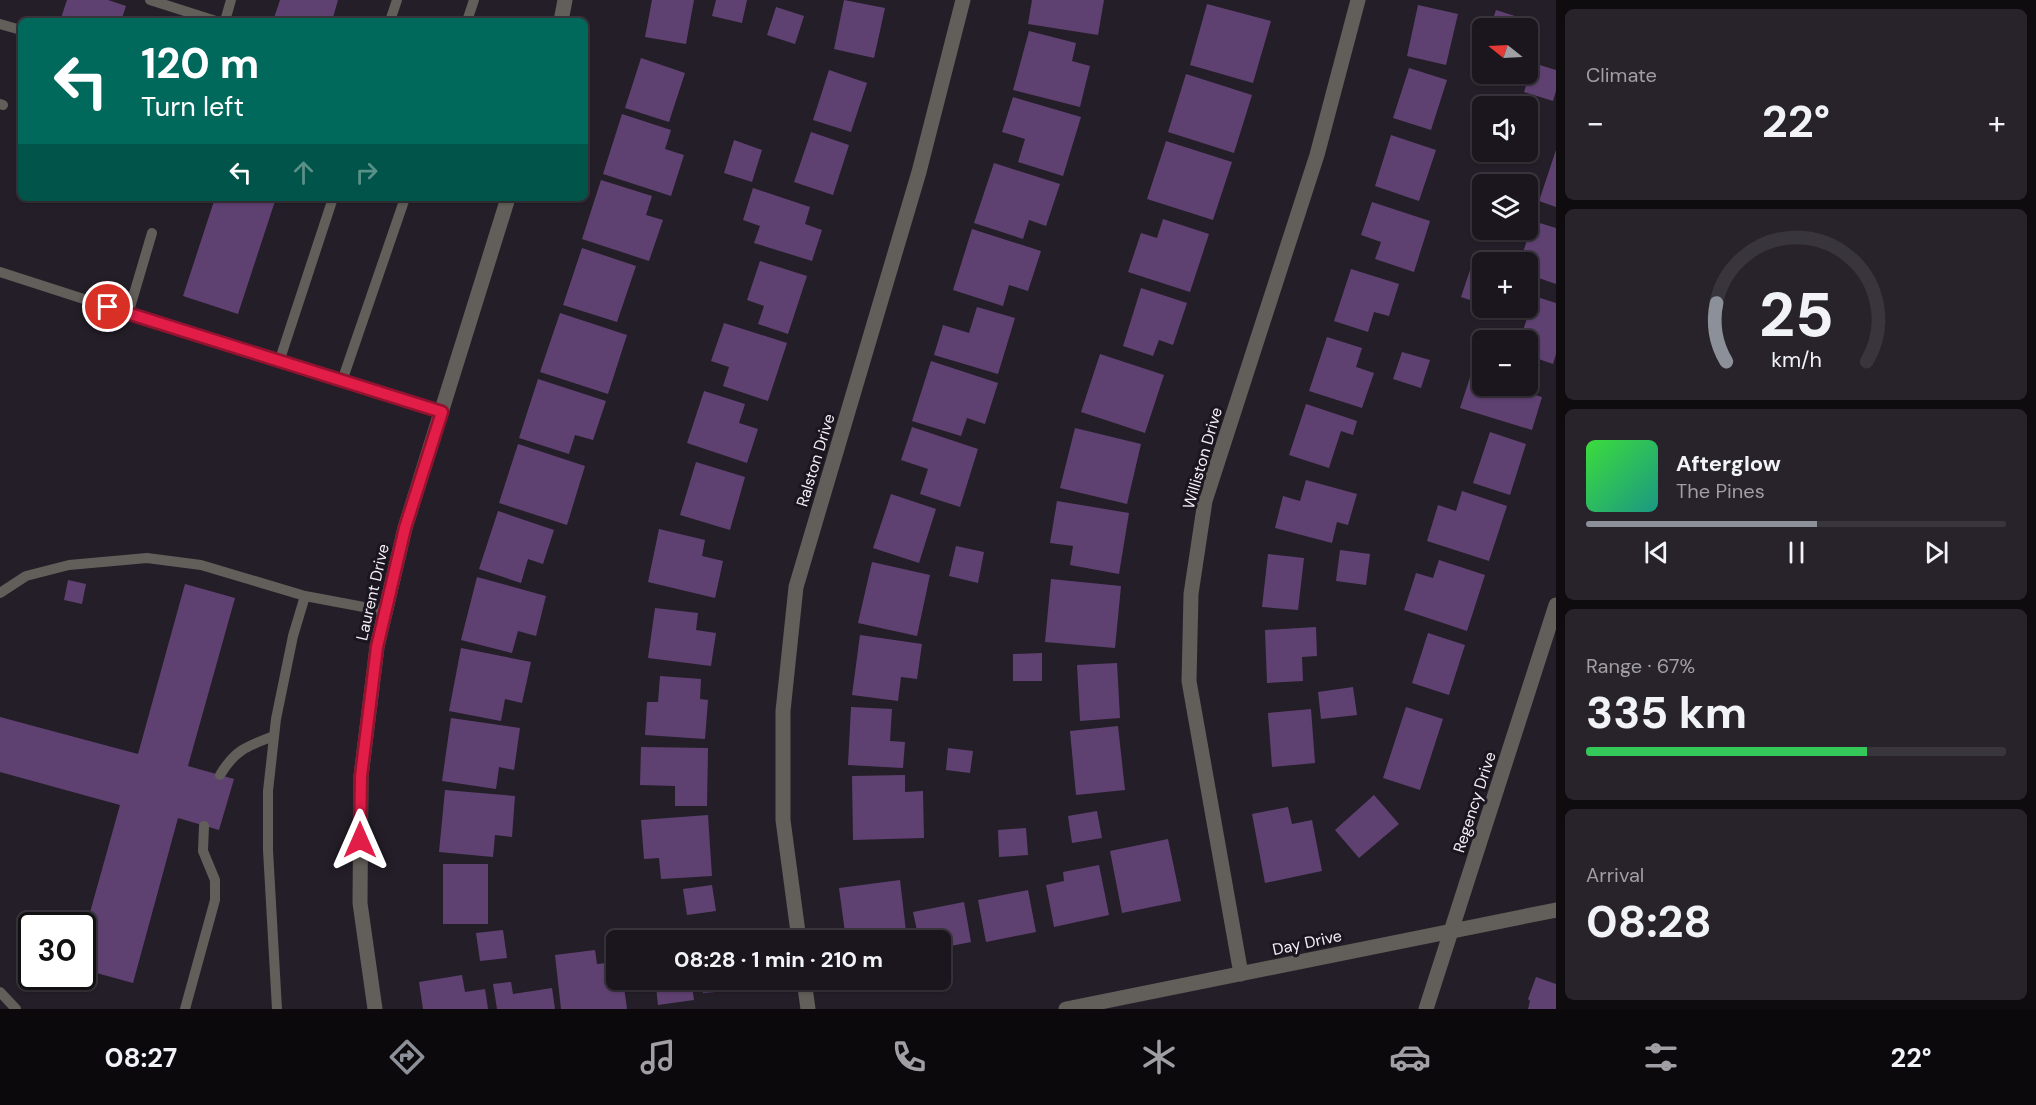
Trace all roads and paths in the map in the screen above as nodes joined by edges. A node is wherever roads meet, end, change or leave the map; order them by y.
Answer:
1 (150, 0) edge
2 (231, 0) edge
3 (397, 0) edge
4 (474, 0) edge
5 (565, 0) edge
6 (963, 0) edge
7 (1358, 0) edge
8 (207, 18) edge
9 (226, 18) edge
10 (391, 18) edge
11 (468, 18) edge
12 (562, 18) edge
13 (0, 24) edge
14 (18, 29) edge
15 (332, 201) edge
16 (404, 201) edge
17 (507, 201) edge
18 (153, 233) dead end
19 (0, 272) edge
20 (128, 314) junction
21 (279, 362) junction
22 (342, 381) junction
23 (442, 412) junction
24 (0, 593) edge
25 (305, 596) junction
26 (1556, 605) edge
27 (385, 611) junction
28 (274, 736) junction
29 (220, 775) dead end
30 (204, 826) dead end
31 (1556, 910) edge
32 (798, 930) edge
33 (1451, 931) junction
34 (1241, 974) junction
35 (805, 990) edge
36 (0, 992) edge
37 (16, 1009) edge
38 (185, 1009) edge
39 (277, 1009) edge
40 (375, 1009) edge
41 (808, 1009) edge
42 (1066, 1009) edge
43 (1426, 1009) edge

1 - 8 lane
2 - 9 lane
3 - 10 lane
4 - 11 lane
5 - 12 street
6 - 32 street, Ralston Drive
7 - 34 street, Williston Drive
13 - 14 lane
15 - 21 lane
16 - 22 lane
17 - 23 street, Laurent Drive
18 - 20 lane
19 - 20 lane
20 - 21 lane
21 - 22 lane
22 - 23 lane
23 - 27 street, Laurent Drive
24 - 25 lane
25 - 27 lane
25 - 28 lane
26 - 33 street, Regency Drive
27 - 40 street, Laurent Drive
28 - 29 lane
28 - 39 lane
30 - 38 lane
31 - 33 street, Day Drive
33 - 34 street, Day Drive
33 - 43 street, Regency Drive
34 - 42 street, Day Drive
35 - 41 street
36 - 37 lane

